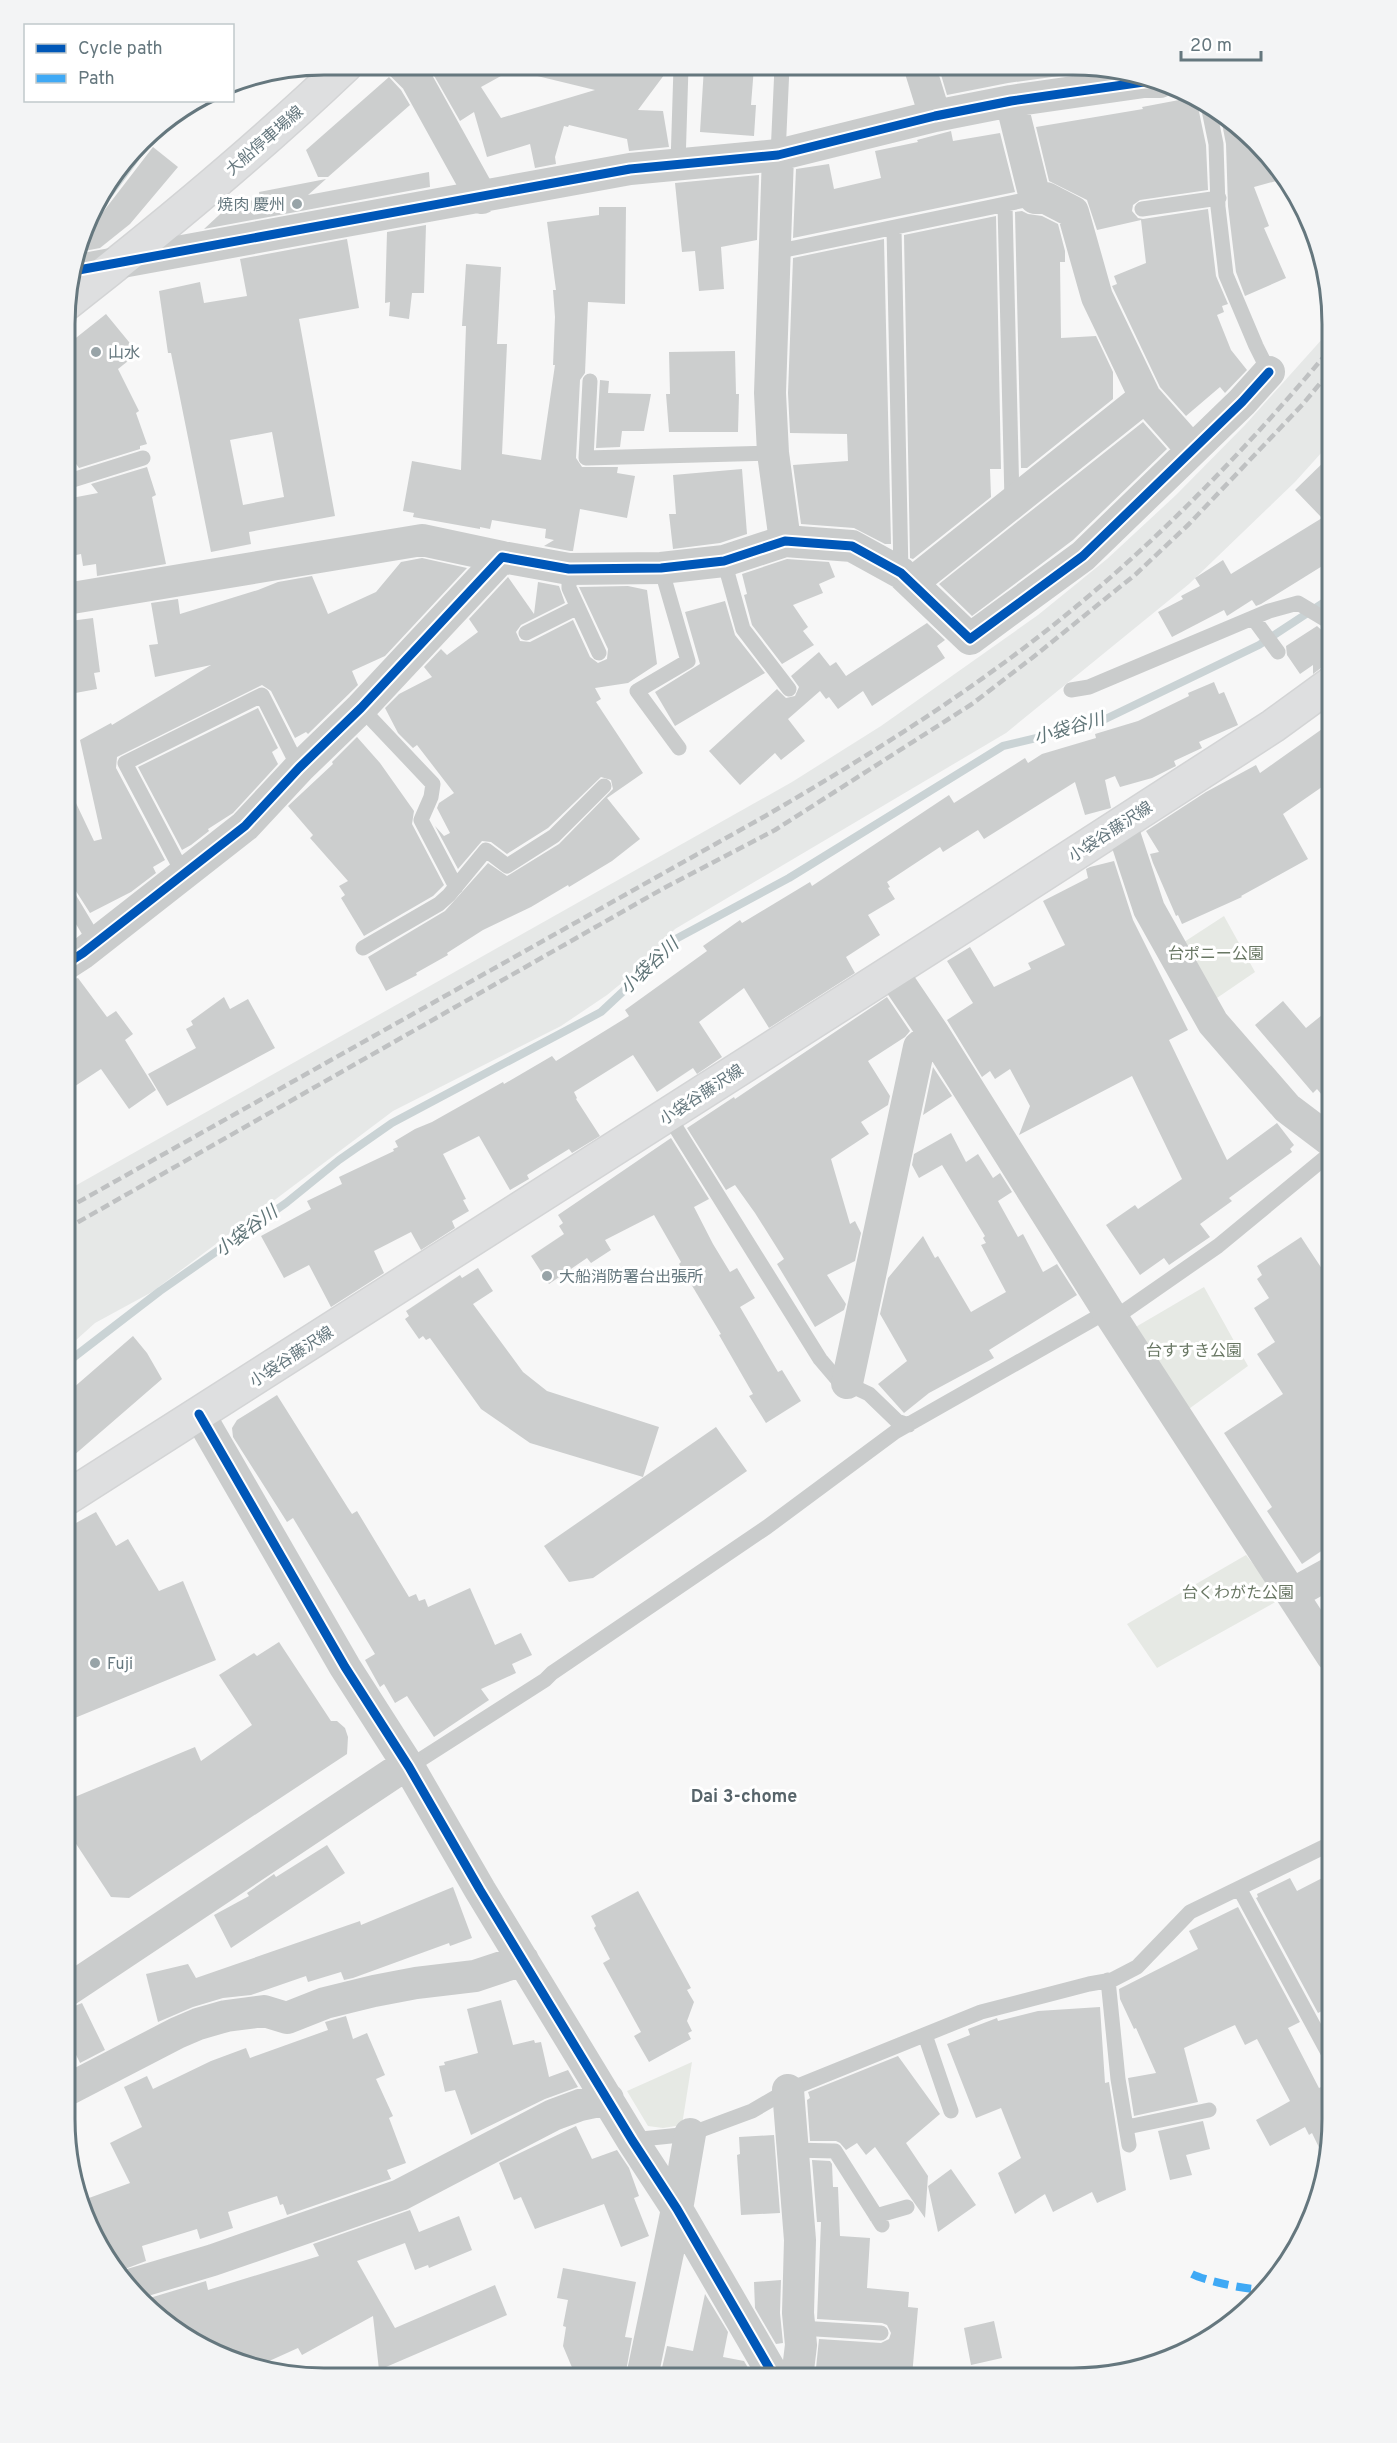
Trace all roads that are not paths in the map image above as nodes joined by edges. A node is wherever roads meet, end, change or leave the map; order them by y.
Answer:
1 (336, 75) edge
2 (412, 75) edge
3 (681, 75) edge
4 (782, 75) edge
5 (922, 75) edge
6 (1137, 83) edge
7 (1011, 101) junction
8 (935, 116) junction
9 (1210, 117) edge
10 (778, 155) junction
11 (678, 164) junction
12 (482, 198) junction
13 (1035, 198) junction
14 (1219, 198) junction
15 (1005, 205) junction
16 (1142, 209) dead end
17 (894, 229) junction
18 (775, 252) junction
19 (118, 263) junction
20 (81, 270) edge
21 (77, 295) edge
22 (1269, 372) joint
23 (590, 381) dead end
24 (1145, 397) junction
25 (1192, 450) junction
26 (773, 453) junction
27 (143, 458) dead end
28 (75, 479) edge
29 (1012, 501) junction
30 (785, 542) junction
31 (502, 557) junction
32 (724, 561) junction
33 (661, 568) junction
34 (569, 569) junction
35 (906, 578) junction
36 (75, 598) edge
37 (578, 606) junction
38 (1322, 617) edge
39 (1253, 618) junction
40 (526, 633) dead end
41 (1278, 652) dead end
42 (599, 653) dead end
43 (789, 689) dead end
44 (1071, 690) dead end
45 (1322, 690) edge
46 (361, 708) junction
47 (679, 747) dead end
48 (299, 768) junction
49 (604, 786) dead end
50 (1121, 824) junction
51 (184, 875) junction
52 (456, 887) junction
53 (75, 908) edge
54 (96, 943) junction
55 (363, 948) dead end
56 (75, 958) edge
57 (892, 972) junction
58 (934, 1034) junction
59 (668, 1115) junction
60 (1322, 1134) edge
61 (1322, 1160) edge
62 (1111, 1315) junction
63 (847, 1383) junction
64 (199, 1414) junction
65 (909, 1425) junction
66 (75, 1493) edge
67 (1322, 1578) edge
68 (1292, 1594) junction
69 (1322, 1640) edge
70 (408, 1766) junction
71 (1322, 1848) edge
72 (1239, 1888) junction
73 (523, 1960) junction
74 (1108, 1980) junction
75 (75, 1985) edge
76 (925, 2035) junction
77 (1322, 2042) edge
78 (75, 2085) edge
79 (788, 2090) junction
80 (608, 2100) junction
81 (951, 2110) dead end
82 (1209, 2110) dead end
83 (1127, 2127) junction
84 (690, 2134) junction
85 (632, 2140) junction
86 (1129, 2145) dead end
87 (793, 2150) junction
88 (907, 2207) dead end
89 (677, 2209) junction
90 (137, 2283) edge
91 (800, 2328) junction
92 (881, 2333) dead end
93 (644, 2368) edge
94 (769, 2368) edge
95 (798, 2368) edge

1 - 19 main road, 大船停車場線
2 - 12 street
3 - 11 lane
4 - 10 lane
5 - 8 street
6 - 7 street
7 - 8 street
7 - 13 street
8 - 10 street
9 - 14 lane
10 - 11 street
10 - 18 street
11 - 12 street
12 - 19 street
13 - 15 lane
13 - 24 street
14 - 16 lane
14 - 22 lane
15 - 17 lane
15 - 29 lane
17 - 18 lane
17 - 35 lane
18 - 26 street
19 - 20 street
19 - 21 main road, 大船停車場線
22 - 25 street
23 - 26 lane
24 - 25 street
24 - 29 street
25 - 35 street
26 - 30 street
27 - 28 lane
29 - 35 street
30 - 32 street
30 - 35 street
31 - 34 street
31 - 36 street
31 - 46 street
32 - 33 street
32 - 43 lane
33 - 34 street
33 - 47 lane
34 - 37 lane
37 - 40 lane
37 - 42 lane
38 - 39 lane
39 - 41 lane
39 - 44 lane
45 - 50 main road, 小袋谷藤沢線
46 - 48 street
46 - 52 lane
48 - 51 street
48 - 51 lane
49 - 52 lane
50 - 57 main road, 小袋谷藤沢線
50 - 60 street
51 - 54 street
52 - 55 lane
53 - 54 lane
54 - 56 street
57 - 58 street
57 - 59 main road, 小袋谷藤沢線
58 - 62 street
58 - 63 street
59 - 63 lane
59 - 64 main road, 小袋谷藤沢線
61 - 62 lane
62 - 65 lane
62 - 68 street
63 - 65 lane
64 - 66 main road, 小袋谷藤沢線
64 - 70 street
65 - 70 lane
67 - 68 street
68 - 69 street
70 - 73 street
70 - 75 street
71 - 72 lane
72 - 74 lane
72 - 77 lane
73 - 78 street
73 - 80 street
74 - 76 lane
74 - 83 lane
76 - 79 lane
76 - 81 lane
79 - 84 lane
79 - 87 street
80 - 85 street
80 - 90 street
82 - 83 lane
83 - 86 lane
84 - 85 lane
84 - 89 street
85 - 89 street
87 - 88 lane
87 - 91 street
89 - 93 street
89 - 94 street
91 - 92 lane
91 - 95 street

